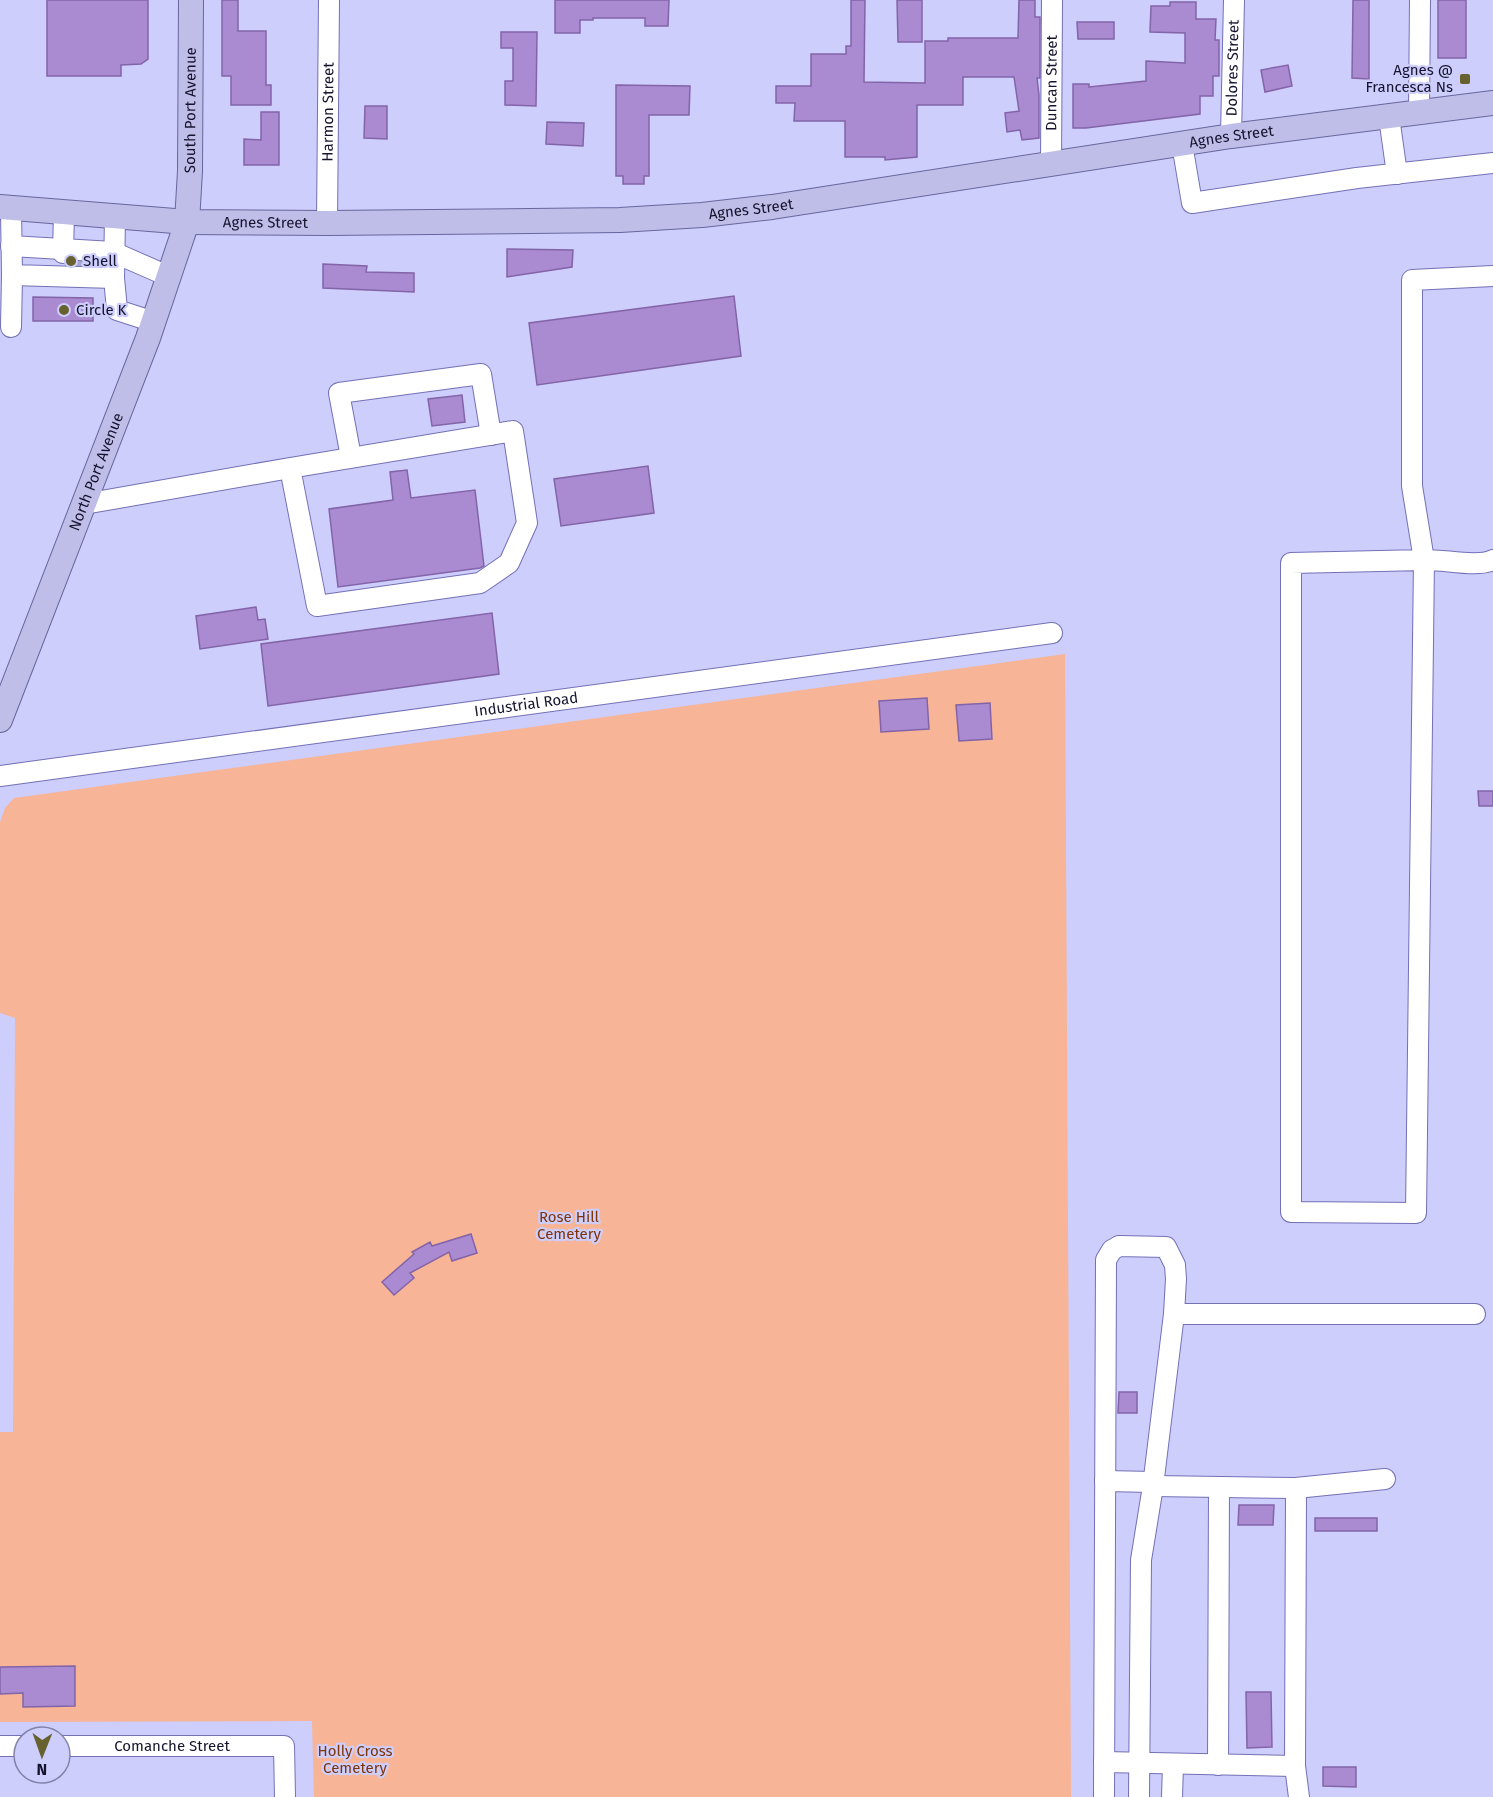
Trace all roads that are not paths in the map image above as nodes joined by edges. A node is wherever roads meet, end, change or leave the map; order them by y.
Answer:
1 (191, 0) edge
2 (329, 0) edge
3 (1052, 0) edge
4 (1234, 0) edge
5 (1420, 0) edge
6 (1493, 103) edge
7 (1419, 113) junction
8 (1389, 117) junction
9 (1231, 136) junction
10 (1182, 144) junction
11 (1493, 163) edge
12 (1051, 165) junction
13 (1397, 174) junction
14 (5, 207) edge
15 (64, 212) junction
16 (115, 216) junction
17 (187, 222) junction
18 (327, 223) junction
19 (11, 246) junction
20 (113, 252) junction
21 (70, 262) junction
22 (12, 275) junction
23 (1493, 276) edge
24 (170, 277) junction
25 (114, 278) junction
26 (154, 322) junction
27 (11, 327) dead end
28 (491, 435) junction
29 (351, 457) junction
30 (290, 468) junction
31 (84, 504) junction
32 (1424, 560) junction
33 (1493, 560) edge
34 (1052, 633) dead end
35 (0, 720) edge
36 (0, 776) edge
37 (1174, 1314) junction
38 (1475, 1314) dead end
39 (1384, 1479) dead end
40 (1105, 1481) junction
41 (1153, 1484) junction
42 (1219, 1487) junction
43 (1296, 1488) junction
44 (72, 1746) edge
45 (1104, 1762) junction
46 (1139, 1764) junction
47 (1173, 1764) junction
48 (1218, 1765) junction
49 (1295, 1766) junction
50 (285, 1797) edge
51 (1104, 1797) edge
52 (1139, 1797) edge
53 (1172, 1797) edge
54 (1299, 1797) edge

1 - 17 main road, South Port Avenue
2 - 18 street, Harmon Street
3 - 12 street, Duncan Street
4 - 9 street, Dolores Street
5 - 7 street
6 - 7 main road, Agnes Street
7 - 8 main road, Agnes Street
8 - 9 main road, Agnes Street
8 - 13 street
9 - 10 main road, Agnes Street
10 - 12 main road, Agnes Street
10 - 13 street
11 - 13 street
12 - 18 main road, Agnes Street
14 - 15 main road, Agnes Street
14 - 19 street
15 - 16 main road, Agnes Street
15 - 21 street
16 - 17 main road, Agnes Street
16 - 20 street
17 - 18 main road, Agnes Street
17 - 24 main road, North Port Avenue
19 - 21 street
19 - 22 street
20 - 21 street
20 - 24 street
20 - 25 street
21 - 22 street
21 - 25 street
22 - 27 street
23 - 32 street
24 - 26 main road, North Port Avenue
25 - 26 street
26 - 31 main road, North Port Avenue
28 - 29 street
28 - 29 street
28 - 30 street
29 - 30 street
30 - 31 street
31 - 35 main road, North Port Avenue
32 - 32 street
32 - 33 street
34 - 36 street, Industrial Road
37 - 38 street
37 - 40 street
37 - 41 street
39 - 43 street
40 - 41 street
40 - 45 street
41 - 42 street
41 - 46 street
42 - 43 street
42 - 48 street
43 - 49 street
44 - 50 street, Comanche Street
45 - 46 street
45 - 51 street
46 - 47 street
46 - 52 street
47 - 48 street
47 - 53 street
48 - 49 street
49 - 54 street

